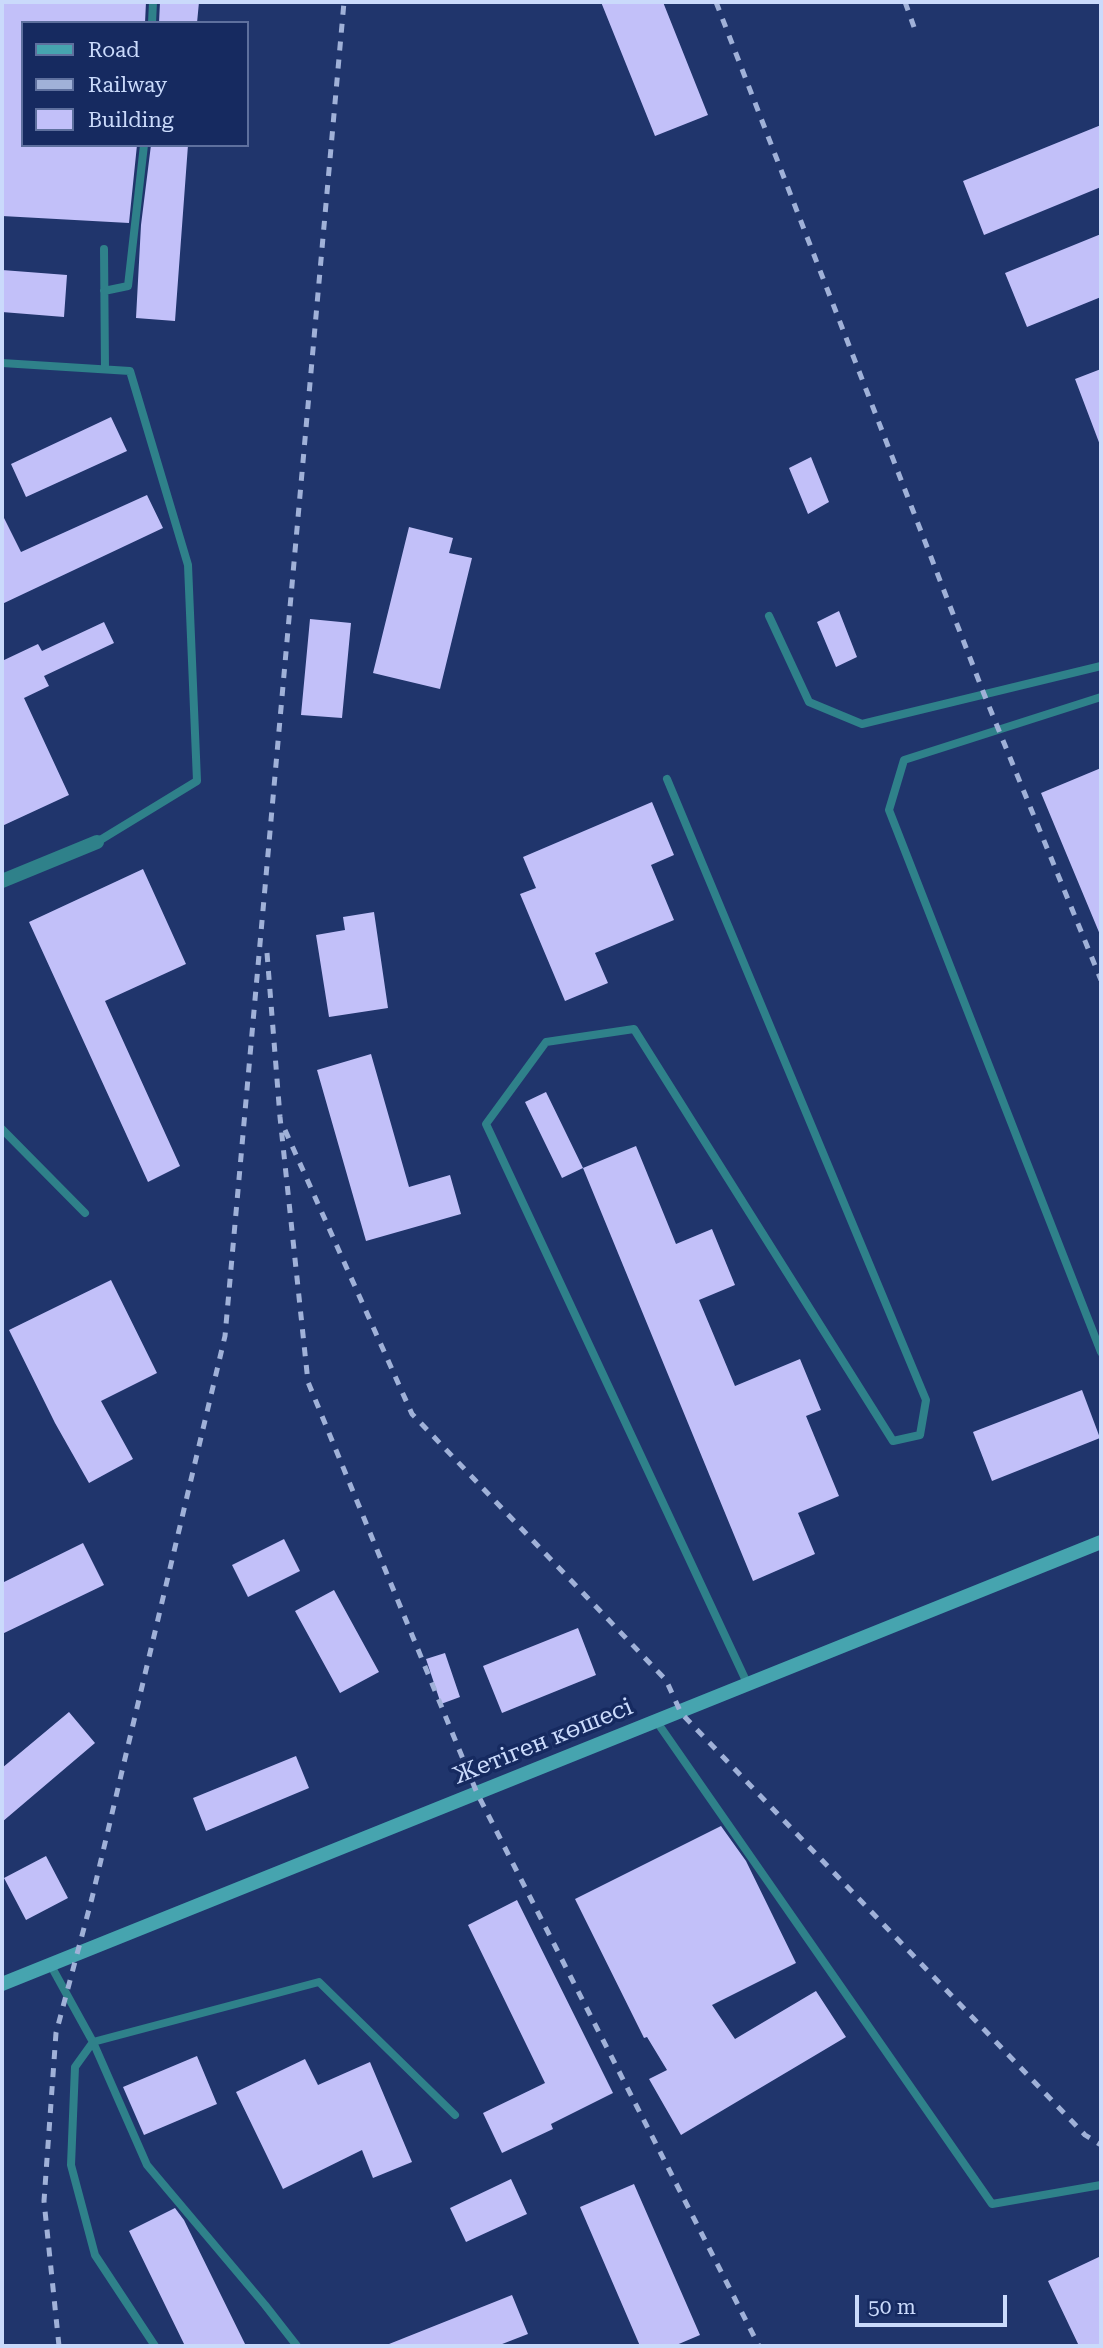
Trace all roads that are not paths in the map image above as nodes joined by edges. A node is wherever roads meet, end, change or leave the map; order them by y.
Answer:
1 (153, 2) edge
2 (152, 21) edge
3 (144, 147) edge
4 (104, 248) dead end
5 (104, 291) junction
6 (2, 363) edge
7 (105, 369) junction
8 (769, 616) dead end
9 (1101, 666) edge
10 (1101, 697) edge
11 (667, 779) dead end
12 (97, 842) joint
13 (2, 881) edge
14 (2, 1129) edge
15 (85, 1213) dead end
16 (1101, 1352) edge
17 (1101, 1542) edge
18 (748, 1685) junction
19 (657, 1722) junction
20 (50, 1964) junction
21 (2, 1984) edge
22 (93, 2042) junction
23 (455, 2115) dead end
24 (1101, 2185) edge
25 (155, 2346) edge
26 (297, 2346) edge

1 - 2 lane
3 - 5 lane
4 - 5 lane
5 - 7 lane
6 - 7 lane
7 - 12 lane
8 - 9 lane
10 - 16 lane
11 - 18 lane
12 - 13 street
14 - 15 lane
17 - 18 street, Жетіген көшесі
18 - 19 street, Жетіген көшесі
19 - 20 street, Жетіген көшесі
19 - 24 lane
20 - 21 street, Жетіген көшесі
20 - 22 lane
22 - 23 lane
22 - 25 lane
22 - 26 lane

